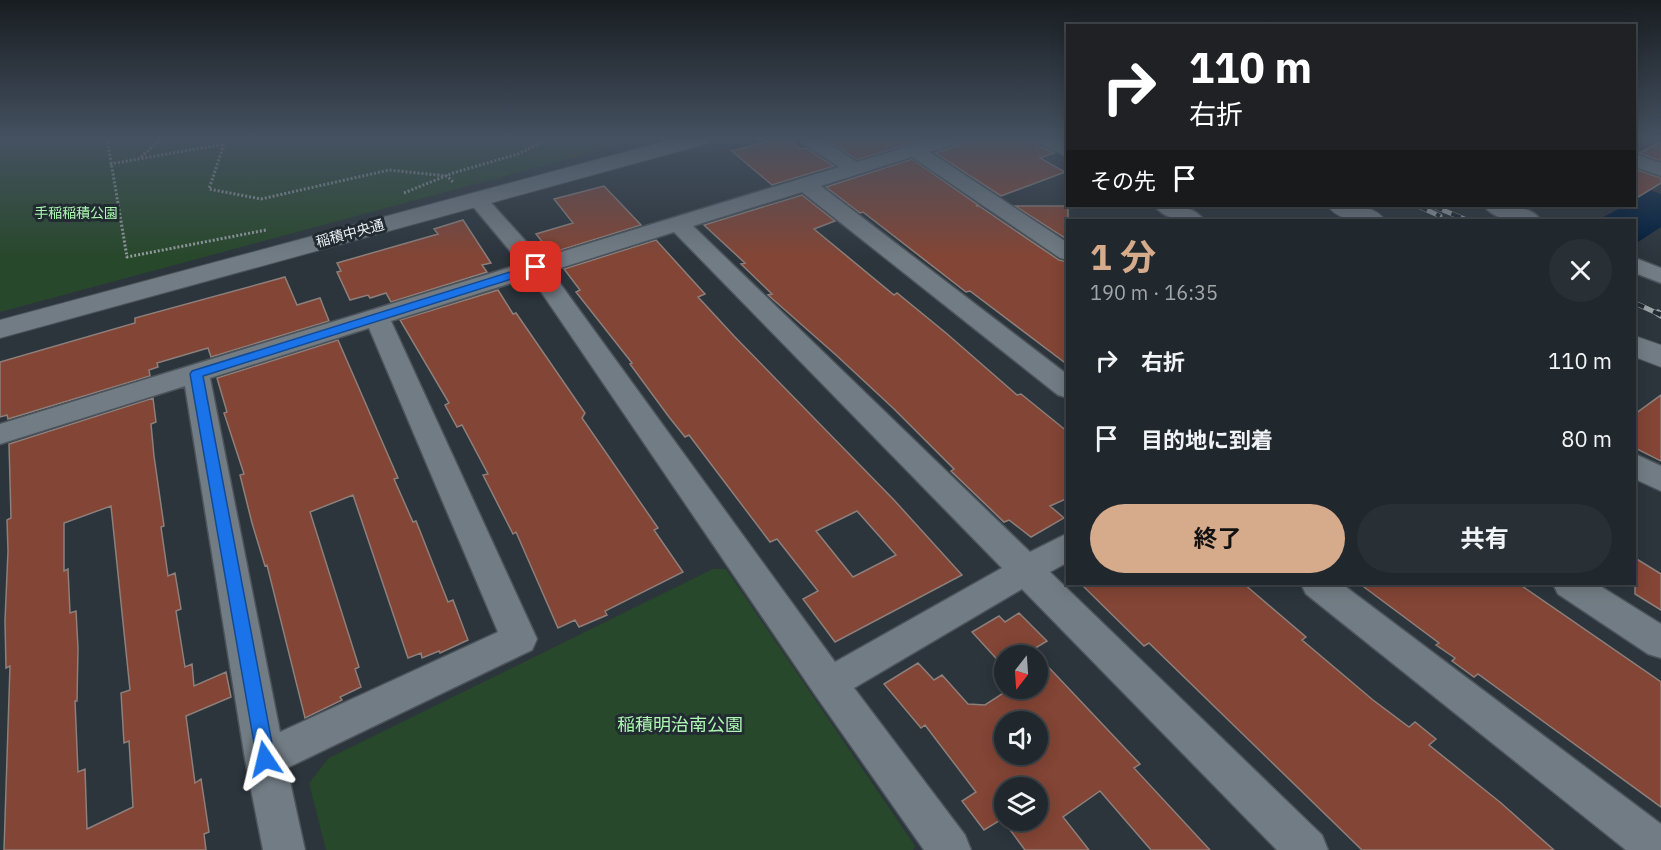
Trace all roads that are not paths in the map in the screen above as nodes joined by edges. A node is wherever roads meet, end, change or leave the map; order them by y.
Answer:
1 (534, 178) edge
2 (821, 178) edge
3 (955, 178) edge
4 (804, 183) junction
5 (468, 194) junction
6 (1168, 207) edge
7 (1342, 207) edge
8 (1498, 207) edge
9 (1191, 219) edge
10 (1370, 219) edge
11 (1528, 219) edge
12 (677, 223) junction
13 (1066, 252) edge
14 (1636, 265) edge
15 (536, 267) junction
16 (1661, 276) edge
17 (376, 316) junction
18 (0, 329) edge
19 (1636, 345) edge
20 (1661, 357) edge
21 (196, 374) junction
22 (1066, 387) edge
23 (0, 434) edge
24 (1636, 466) edge
25 (1661, 480) edge
26 (1066, 547) edge
27 (1026, 571) junction
28 (1319, 585) edge
29 (1572, 585) edge
30 (1661, 643) edge
31 (830, 684) junction
32 (265, 759) junction
33 (284, 850) edge
34 (950, 850) edge
35 (1307, 850) edge
36 (1660, 850) edge

1 - 5 street, 稲積中央通
2 - 4 street
3 - 13 street
4 - 12 street
4 - 22 street
5 - 15 street
5 - 18 street, 稲積中央通
6 - 9 street
7 - 10 street
8 - 11 street
12 - 15 street
12 - 27 street
14 - 16 street
15 - 17 street
15 - 31 street
17 - 21 street
17 - 32 street
19 - 20 street
21 - 23 street
21 - 32 street
24 - 25 street
26 - 27 street
27 - 31 street
27 - 35 street
28 - 36 street
29 - 30 street
31 - 34 street
32 - 33 street

